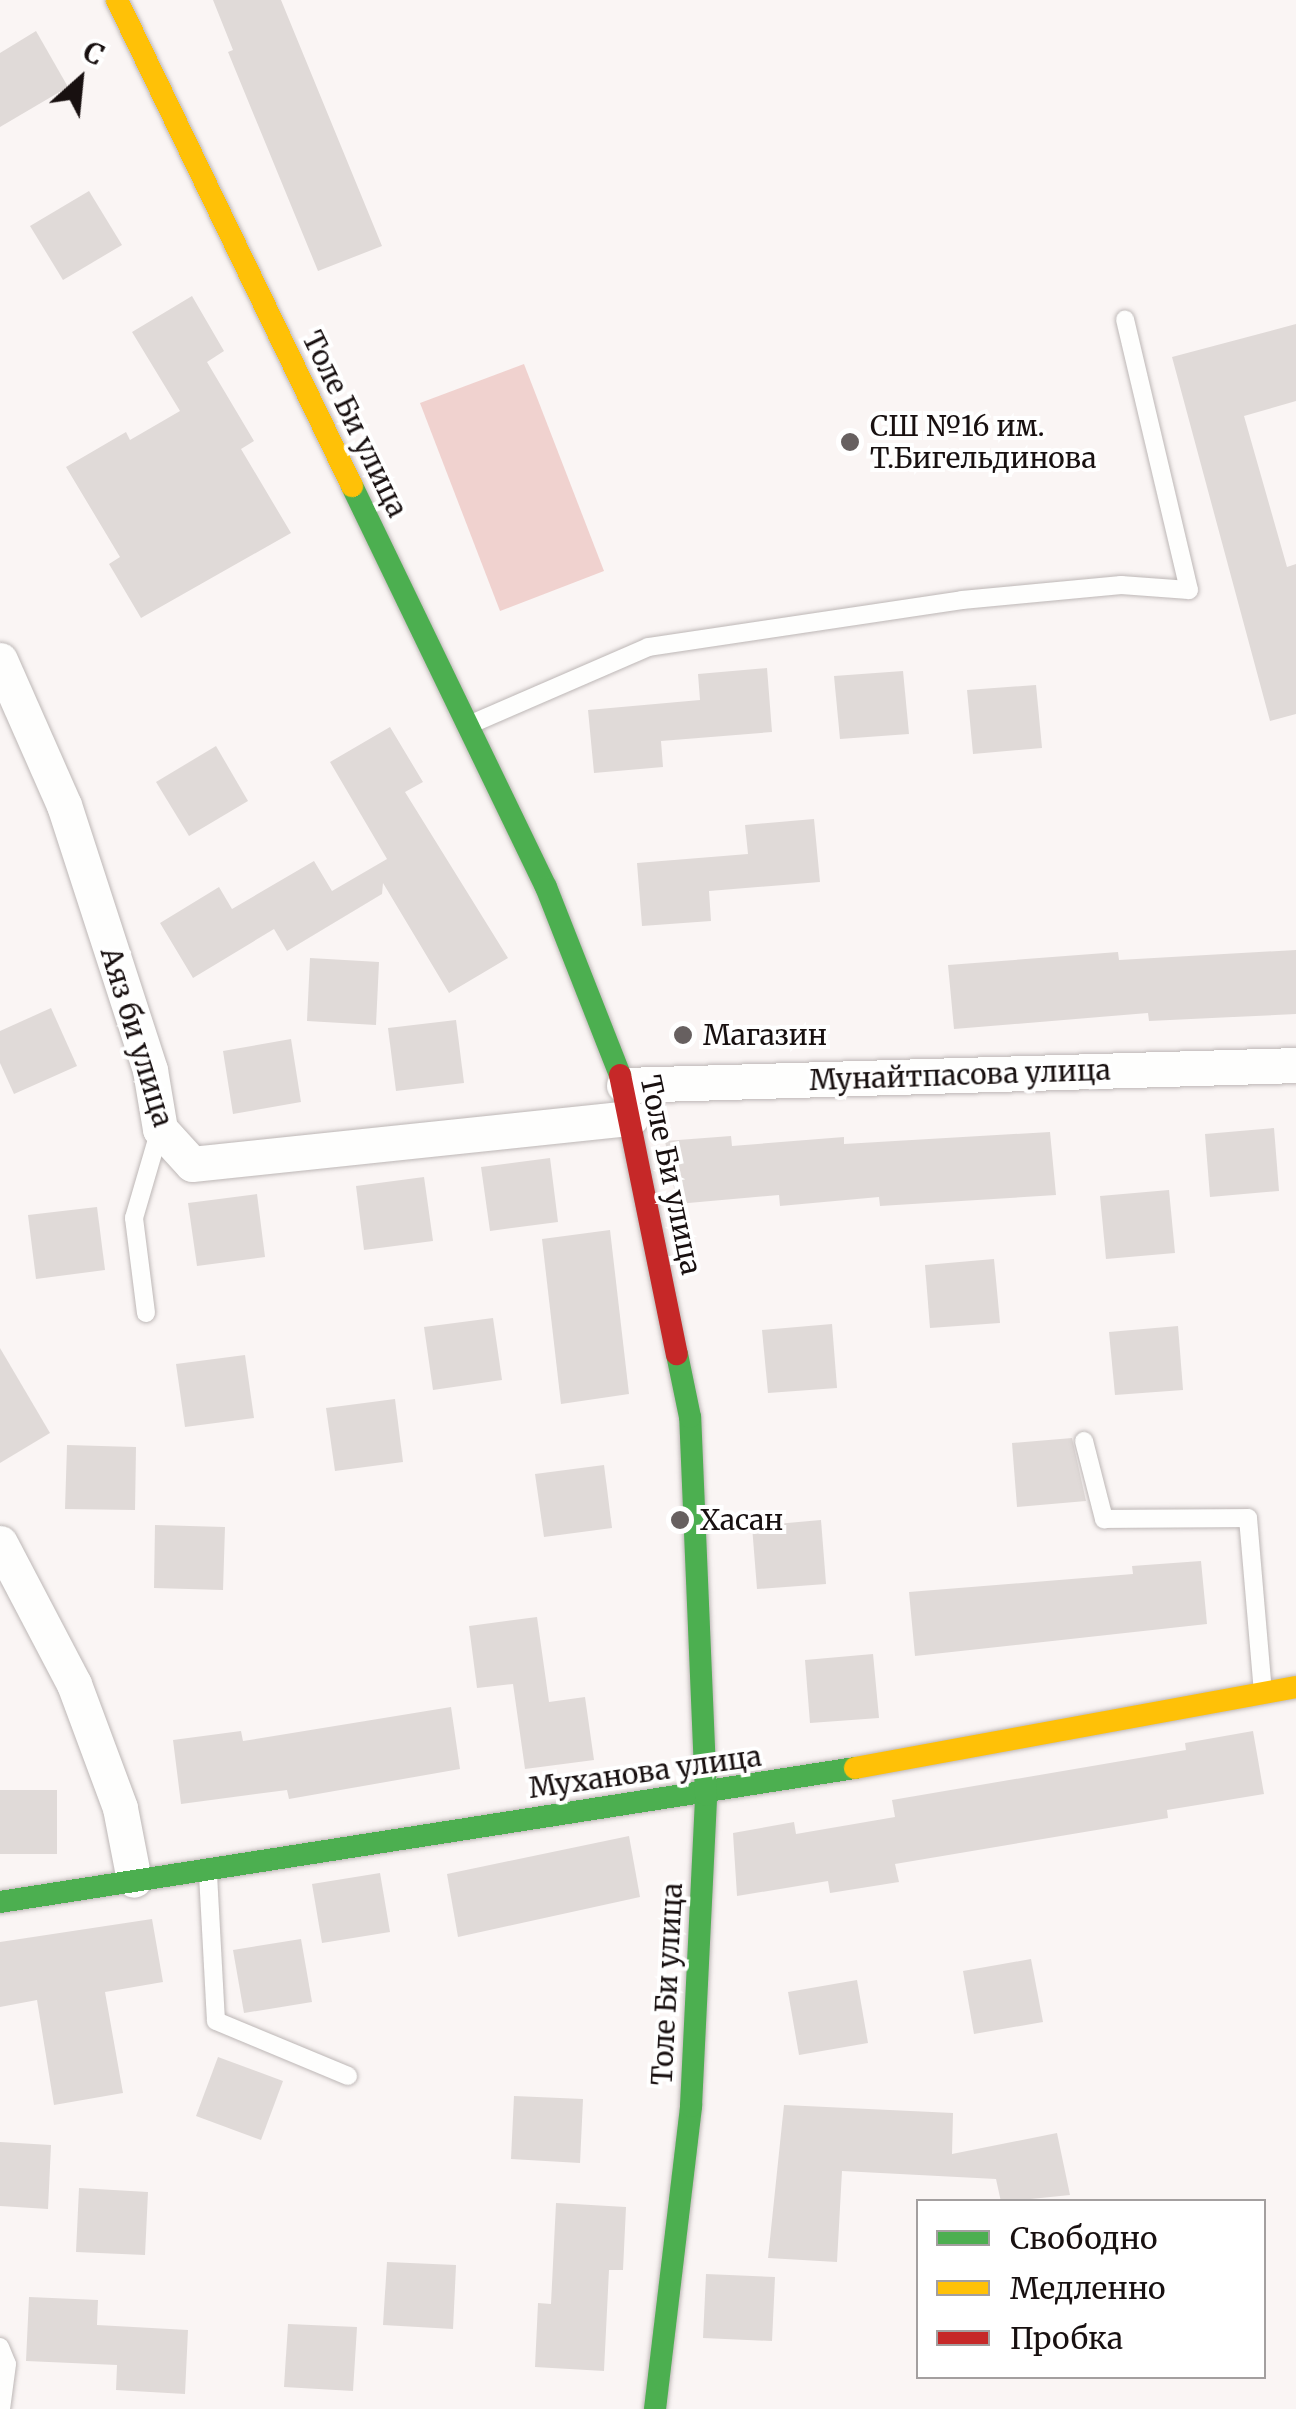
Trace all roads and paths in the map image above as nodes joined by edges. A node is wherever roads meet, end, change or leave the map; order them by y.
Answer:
1 (116, 0) edge
2 (1125, 319) dead end
3 (0, 660) edge
4 (468, 726) junction
5 (1296, 1065) edge
6 (627, 1102) junction
7 (160, 1129) junction
8 (146, 1313) dead end
9 (1084, 1441) dead end
10 (0, 1543) edge
11 (1296, 1687) edge
12 (1264, 1693) junction
13 (706, 1796) junction
14 (208, 1868) junction
15 (134, 1880) junction
16 (0, 1902) edge
17 (348, 2076) dead end
18 (0, 2347) edge
19 (1, 2409) edge
20 (655, 2409) edge

1 - 4 street, Толе Би улица
2 - 4 lane
3 - 7 street, Аяз би улица
4 - 6 street, Толе Би улица
5 - 6 street, Мунайтпасова улица
6 - 7 street, Аяз би улица
6 - 13 street, Толе Би улица
7 - 8 lane
9 - 12 lane
10 - 15 street
11 - 12 street, Муханова улица
12 - 13 street, Муханова улица
13 - 14 street, Муханова улица
13 - 20 street, Толе Би улица
14 - 15 street, Муханова улица
14 - 17 lane
15 - 16 street, Муханова улица
18 - 19 lane

